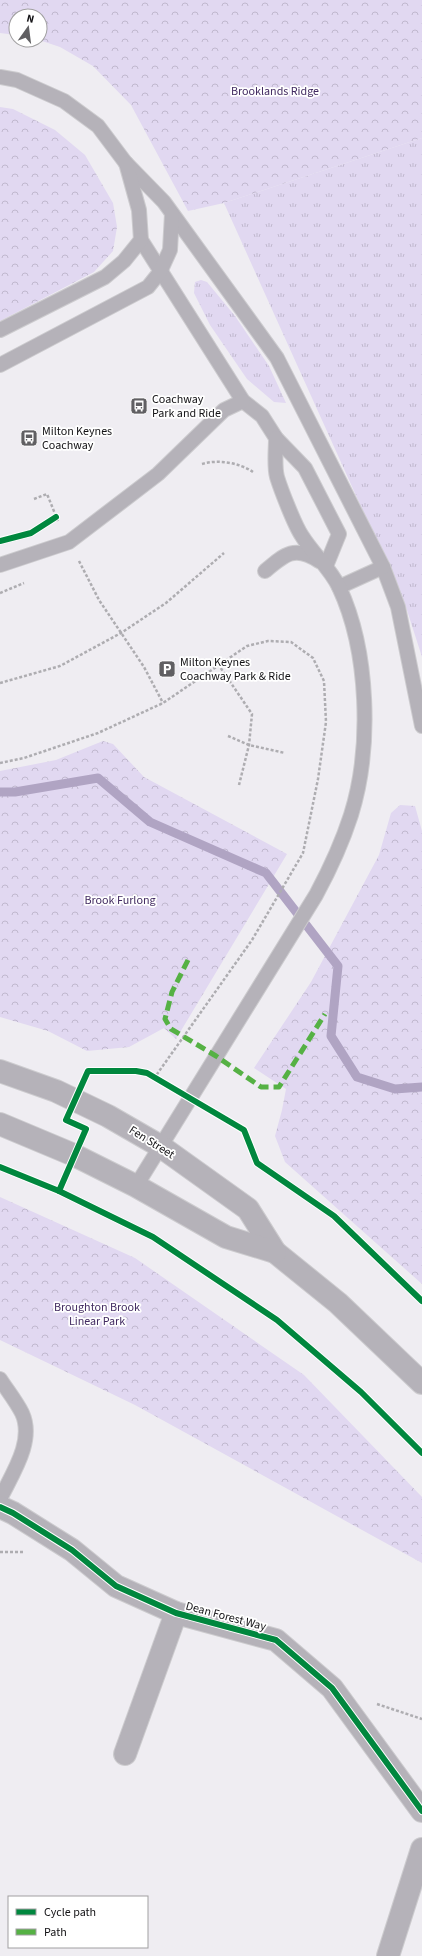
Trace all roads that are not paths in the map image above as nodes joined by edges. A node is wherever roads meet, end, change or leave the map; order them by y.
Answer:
1 (0, 77) edge
2 (125, 162) junction
3 (172, 214) junction
4 (141, 240) junction
5 (160, 272) junction
6 (0, 330) edge
7 (0, 365) edge
8 (243, 400) junction
9 (276, 438) junction
10 (0, 565) edge
11 (326, 566) junction
12 (383, 567) junction
13 (265, 570) dead end
14 (339, 587) junction
15 (422, 726) edge
16 (0, 1071) edge
17 (0, 1124) edge
18 (160, 1146) junction
19 (136, 1186) junction
20 (275, 1252) junction
21 (0, 1379) edge
22 (422, 1383) edge
23 (0, 1499) edge
24 (0, 1507) edge
25 (176, 1613) junction
26 (125, 1754) dead end
27 (422, 1811) edge
28 (422, 1849) edge
29 (388, 1956) edge

1 - 2 lane
2 - 3 lane
2 - 4 lane
3 - 5 lane
3 - 12 lane
4 - 5 lane
4 - 6 lane
5 - 7 lane
5 - 8 lane
8 - 9 lane
8 - 10 lane
9 - 11 lane
9 - 11 lane
11 - 13 lane
11 - 14 lane
12 - 14 lane
12 - 15 lane
14 - 18 lane
16 - 18 street, Fen Street
17 - 19 street, Fen Street
18 - 19 lane
18 - 20 street, Fen Street
19 - 20 street, Fen Street
20 - 22 street, Fen Street
21 - 23 lane
24 - 25 street, Dean Forest Way
25 - 26 street
25 - 27 street, Dean Forest Way
28 - 29 street

